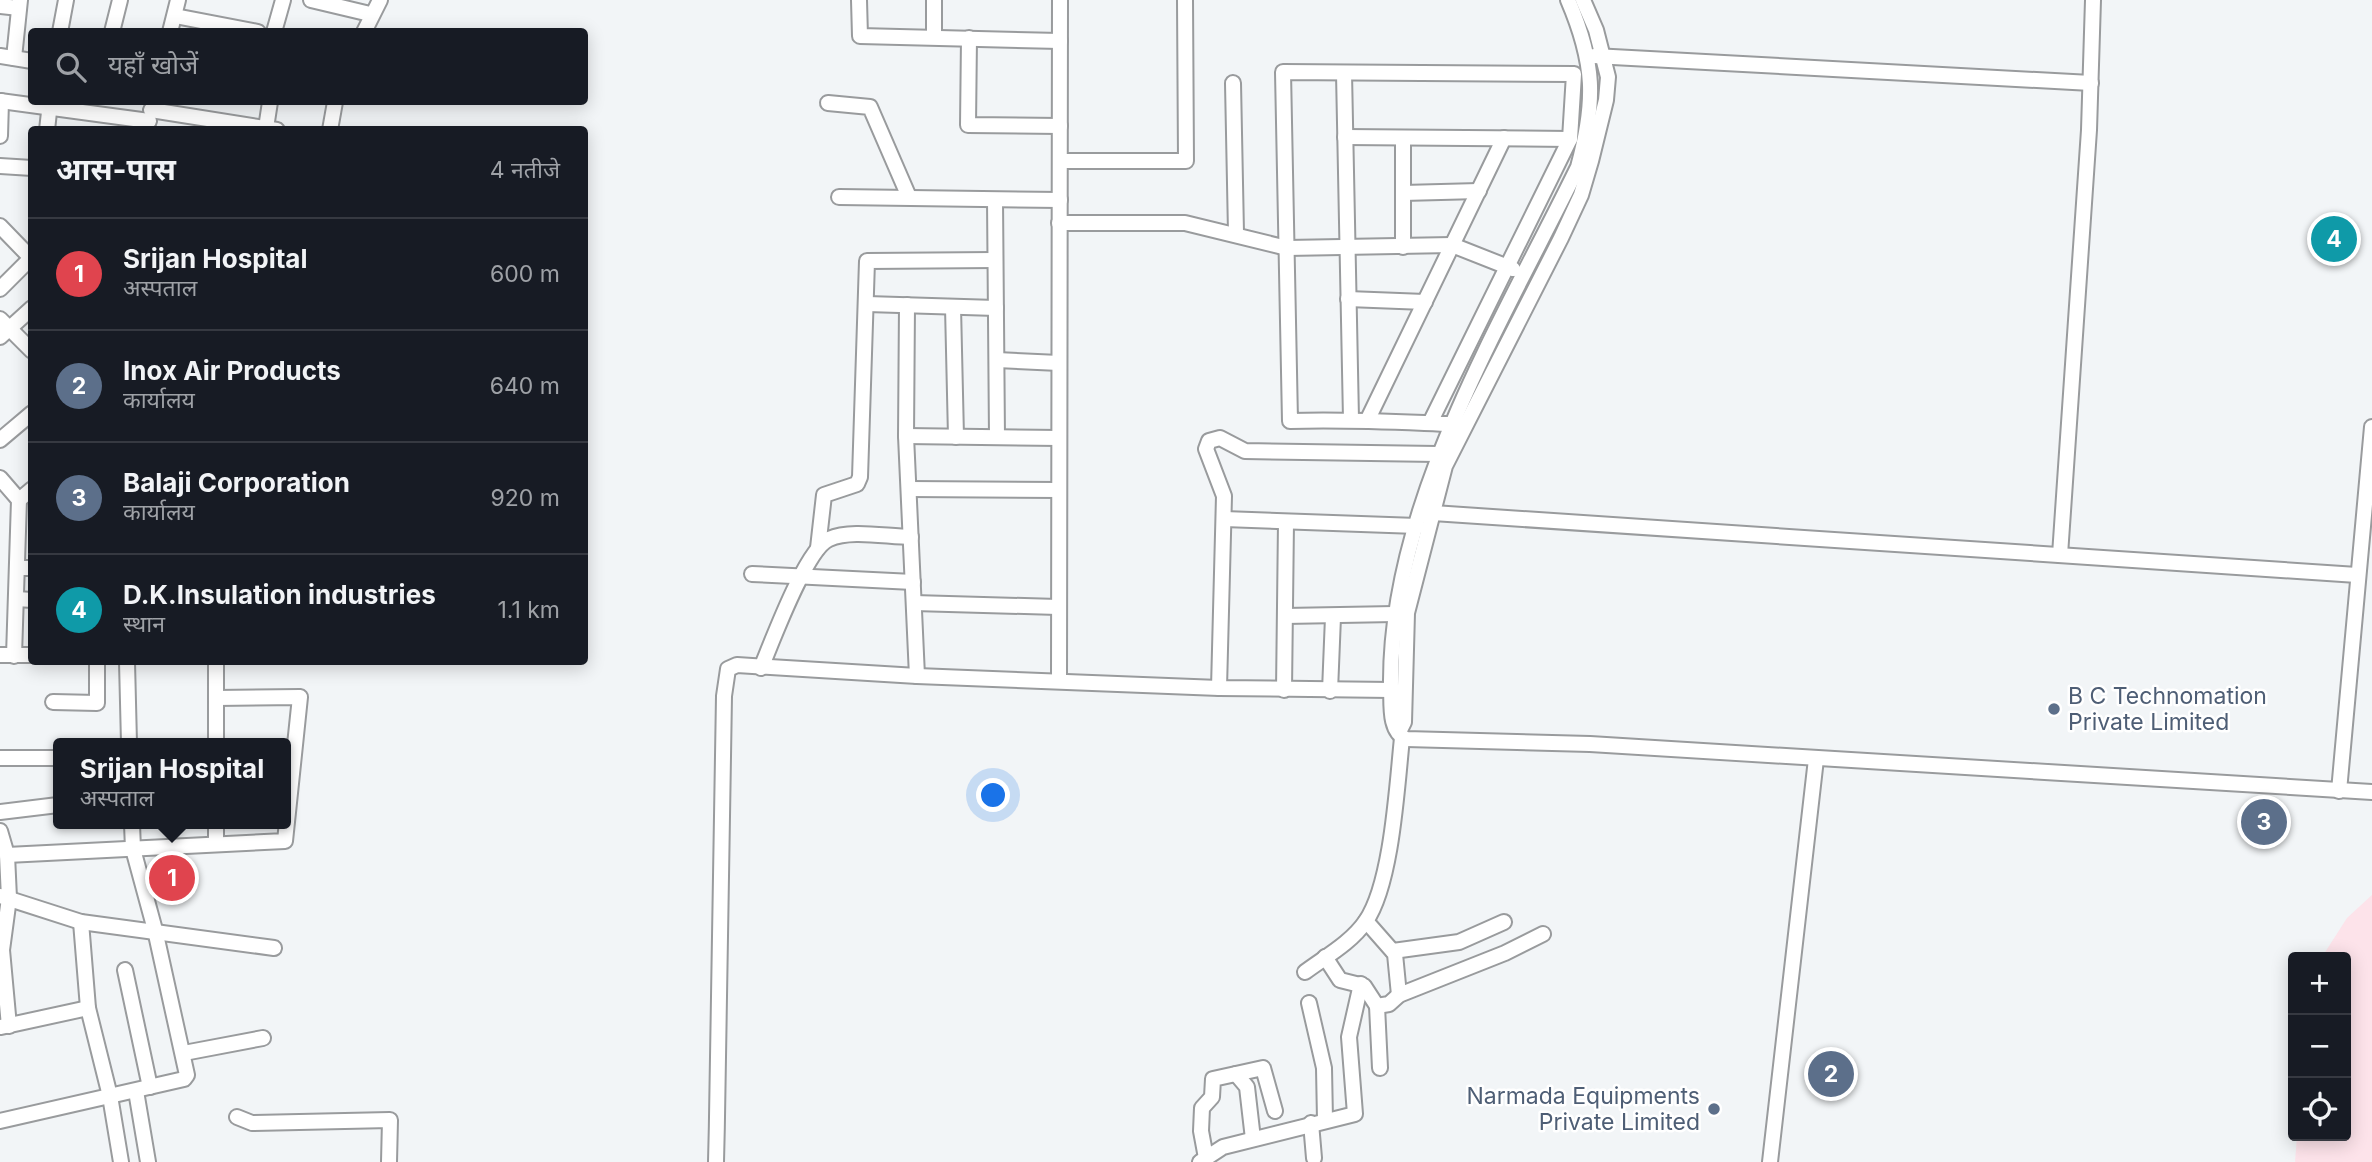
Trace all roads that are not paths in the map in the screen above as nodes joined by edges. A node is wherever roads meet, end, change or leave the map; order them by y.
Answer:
1 (66, 0) edge
2 (120, 0) edge
3 (178, 0) edge
4 (283, 0) edge
5 (311, 0) edge
6 (380, 0) edge
7 (859, 0) edge
8 (934, 0) edge
9 (1060, 0) edge
10 (1185, 0) edge
11 (1568, 0) edge
12 (1583, 0) edge
13 (2093, 0) edge
14 (20, 4) edge
15 (0, 6) edge
16 (370, 14) junction
17 (175, 16) junction
18 (61, 28) edge
19 (113, 28) edge
20 (171, 28) edge
21 (237, 28) edge
22 (275, 28) edge
23 (365, 28) edge
24 (934, 37) junction
25 (969, 38) junction
26 (1060, 41) junction
27 (1586, 56) junction
28 (7, 57) edge
29 (1604, 57) junction
30 (28, 60) edge
31 (1344, 73) junction
32 (1233, 83) dead end
33 (2091, 83) junction
34 (0, 102) edge
35 (828, 103) dead end
36 (28, 104) edge
37 (270, 105) edge
38 (334, 105) edge
39 (50, 106) edge
40 (98, 116) edge
41 (150, 116) edge
42 (48, 126) edge
43 (243, 126) edge
44 (271, 126) edge
45 (331, 126) edge
46 (1060, 126) junction
47 (0, 136) edge
48 (1345, 137) junction
49 (1404, 138) junction
50 (1504, 138) junction
51 (1570, 139) junction
52 (1060, 161) junction
53 (0, 166) edge
54 (28, 168) edge
55 (1479, 191) junction
56 (1403, 193) junction
57 (839, 197) dead end
58 (909, 197) junction
59 (995, 200) junction
60 (1060, 200) junction
61 (1059, 223) junction
62 (0, 226) edge
63 (1236, 233) junction
64 (1452, 246) junction
65 (1347, 247) junction
66 (1403, 247) junction
67 (1287, 248) junction
68 (28, 256) edge
69 (995, 260) junction
70 (28, 262) edge
71 (1506, 267) junction
72 (1526, 274) junction
73 (0, 289) edge
74 (1348, 299) junction
75 (1425, 302) junction
76 (867, 304) junction
77 (907, 305) junction
78 (953, 307) junction
79 (996, 308) junction
80 (28, 311) edge
81 (3, 328) edge
82 (28, 348) edge
83 (996, 360) junction
84 (1059, 363) junction
85 (28, 416) edge
86 (1351, 419) junction
87 (1368, 419) junction
88 (1430, 423) junction
89 (1452, 424) junction
90 (2372, 427) edge
91 (906, 436) junction
92 (956, 437) junction
93 (997, 437) junction
94 (1059, 438) junction
95 (0, 440) edge
96 (1437, 454) junction
97 (0, 478) edge
98 (909, 489) junction
99 (1059, 491) junction
100 (28, 492) edge
101 (19, 500) junction
102 (1433, 513) junction
103 (1224, 519) junction
104 (1286, 522) junction
105 (1417, 526) junction
106 (911, 537) junction
107 (818, 548) junction
108 (2060, 555) junction
109 (24, 568) edge
110 (752, 574) dead end
111 (2357, 575) junction
112 (800, 576) junction
113 (913, 582) junction
114 (24, 600) edge
115 (914, 603) junction
116 (1058, 607) junction
117 (1395, 614) junction
118 (1285, 616) junction
119 (1333, 617) junction
120 (7, 655) edge
121 (28, 655) edge
122 (97, 665) edge
123 (127, 665) edge
124 (216, 665) edge
125 (761, 668) junction
126 (917, 676) junction
127 (1059, 680) junction
128 (1219, 688) junction
129 (1284, 690) junction
130 (1391, 690) junction
131 (1331, 691) junction
132 (216, 698) junction
133 (53, 702) dead end
134 (1401, 735) junction
135 (129, 738) edge
136 (216, 738) edge
137 (0, 758) edge
138 (53, 758) edge
139 (1816, 759) junction
140 (291, 783) edge
141 (2339, 790) junction
142 (2372, 792) edge
143 (53, 806) edge
144 (0, 812) edge
145 (132, 829) edge
146 (216, 829) edge
147 (286, 829) edge
148 (0, 831) edge
149 (216, 844) junction
150 (133, 849) junction
151 (7, 855) junction
152 (5, 897) edge
153 (1366, 921) junction
154 (81, 922) junction
155 (1504, 922) dead end
156 (155, 930) junction
157 (1543, 934) dead end
158 (274, 948) dead end
159 (1393, 951) junction
160 (1325, 957) junction
161 (125, 970) dead end
162 (1305, 972) dead end
163 (1361, 984) junction
164 (1399, 995) junction
165 (1309, 1003) dead end
166 (1377, 1006) junction
167 (88, 1009) junction
168 (5, 1027) edge
169 (263, 1038) dead end
170 (184, 1053) junction
171 (1380, 1068) dead end
172 (1236, 1074) junction
173 (143, 1089) junction
174 (110, 1096) junction
175 (1275, 1111) dead end
176 (237, 1117) dead end
177 (0, 1121) edge
178 (1318, 1122) junction
179 (1253, 1139) junction
180 (1314, 1157) dead end
181 (1203, 1160) edge
182 (121, 1162) edge
183 (148, 1162) edge
184 (389, 1162) edge
185 (716, 1162) edge
186 (1770, 1162) edge

1 - 18 street
2 - 19 street
3 - 17 street
4 - 22 street
5 - 16 street
6 - 16 street
7 - 24 street
8 - 24 street
9 - 26 street
10 - 52 street
11 - 27 street
12 - 29 street
13 - 33 street
14 - 15 street
14 - 28 street
16 - 23 street
17 - 20 street
17 - 21 street
24 - 25 street
25 - 26 street
25 - 46 street
26 - 46 street
27 - 29 street
27 - 72 street
28 - 30 street
29 - 33 street
29 - 102 street
31 - 48 street
31 - 51 street
31 - 67 street
32 - 63 street
33 - 108 street
34 - 36 street
34 - 47 street
35 - 58 street
37 - 44 street
38 - 45 street
39 - 40 street
39 - 42 street
40 - 41 street
41 - 43 street
46 - 52 street
48 - 49 street
48 - 65 street
49 - 50 street
49 - 56 street
50 - 51 street
50 - 55 street
51 - 71 street
52 - 60 street
53 - 54 street
55 - 56 street
55 - 64 street
56 - 66 street
57 - 58 street
58 - 59 street
59 - 60 street
59 - 69 street
60 - 61 street
61 - 63 street
61 - 84 street
62 - 68 street
63 - 67 street
64 - 66 street
64 - 71 street
64 - 75 street
65 - 66 street
65 - 67 street
65 - 74 street
67 - 86 street
69 - 76 street
69 - 79 street
70 - 73 street
71 - 72 street
71 - 88 street
72 - 89 street
74 - 75 street
74 - 86 street
75 - 87 street
76 - 77 street
76 - 107 street
77 - 78 street
77 - 91 street
78 - 79 street
78 - 92 street
79 - 83 street
80 - 81 street
81 - 82 street
83 - 84 street
83 - 93 street
84 - 94 street
85 - 95 street
86 - 87 street
87 - 88 street
88 - 89 street
89 - 96 street
90 - 111 street
91 - 92 street
91 - 98 street
92 - 93 street
93 - 94 street
94 - 99 street
96 - 103 street
96 - 105 street
97 - 101 street
98 - 99 street
98 - 106 street
99 - 116 street
100 - 101 street
101 - 109 street
102 - 108 street
102 - 134 street
103 - 104 street
103 - 128 street
104 - 105 street
104 - 118 street
105 - 117 street
106 - 107 street
106 - 113 street
107 - 112 street
108 - 111 street
109 - 114 street
110 - 112 street
111 - 141 street
112 - 113 street
112 - 125 street
113 - 115 street
114 - 120 street
115 - 116 street
115 - 126 street
116 - 127 street
117 - 119 street
117 - 130 street
118 - 119 street
118 - 129 street
119 - 131 street
120 - 121 street
122 - 133 street
123 - 135 street
124 - 132 street
125 - 126 street
125 - 185 street
126 - 127 street
127 - 128 street
128 - 129 street
129 - 131 street
130 - 131 street
130 - 134 street
132 - 136 street
132 - 140 street
134 - 139 street
134 - 153 street
137 - 138 street
139 - 141 street
139 - 186 street
141 - 142 street
143 - 144 street
145 - 150 street
146 - 149 street
147 - 149 street
148 - 151 street
149 - 150 street
150 - 151 street
150 - 156 street
151 - 152 street
152 - 154 street
152 - 168 street
153 - 159 street
153 - 160 street
154 - 156 street
154 - 167 street
155 - 159 street
156 - 158 street
156 - 170 street
157 - 164 street
159 - 164 street
160 - 162 street
160 - 163 street
161 - 173 street
163 - 166 street
163 - 178 street
164 - 166 street
165 - 178 street
166 - 171 street
167 - 168 street
167 - 174 street
169 - 170 street
170 - 173 street
172 - 175 street
172 - 179 street
172 - 181 street
173 - 174 street
173 - 183 street
174 - 177 street
174 - 182 street
176 - 184 street
178 - 179 street
178 - 180 street
179 - 181 street

